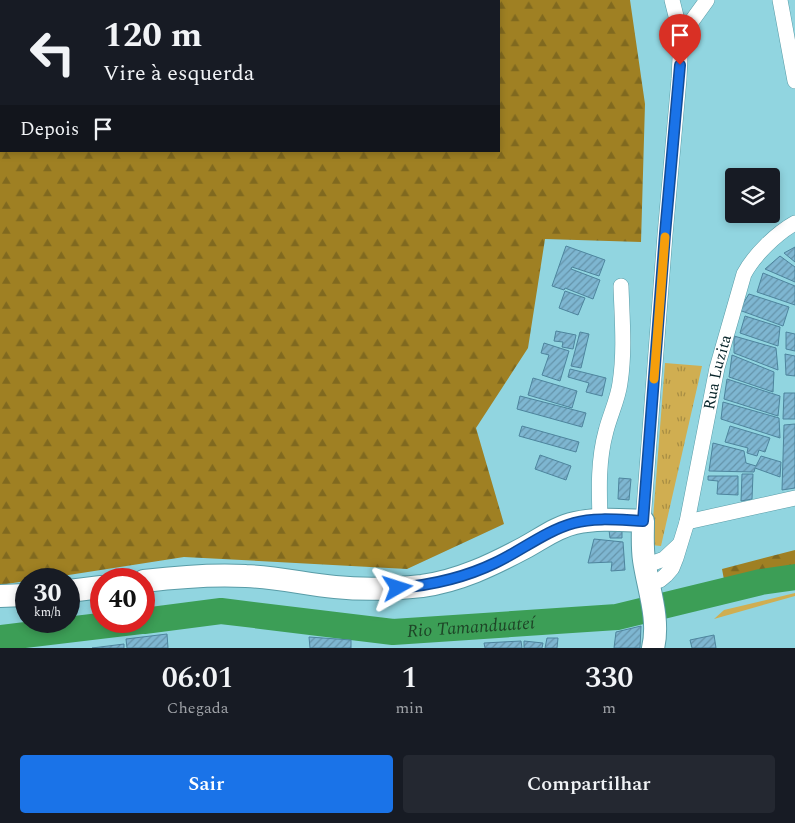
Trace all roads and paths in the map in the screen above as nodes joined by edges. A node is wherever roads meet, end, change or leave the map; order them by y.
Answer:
1 (672, 0) edge
2 (708, 0) edge
3 (780, 0) edge
4 (680, 36) junction
5 (795, 81) edge
6 (795, 223) edge
7 (621, 286) dead end
8 (795, 498) edge
9 (600, 519) junction
10 (643, 521) junction
11 (687, 522) junction
12 (155, 580) edge
13 (648, 581) junction
14 (15, 595) edge
15 (0, 596) edge
16 (654, 647) edge

1 - 4 street
2 - 4 street
3 - 5 street
4 - 10 street
6 - 11 street, Rua Luzita
7 - 9 street
8 - 11 street
9 - 10 street
9 - 12 street
10 - 13 street
11 - 13 street, Rua Luzita
13 - 16 street
14 - 15 street

